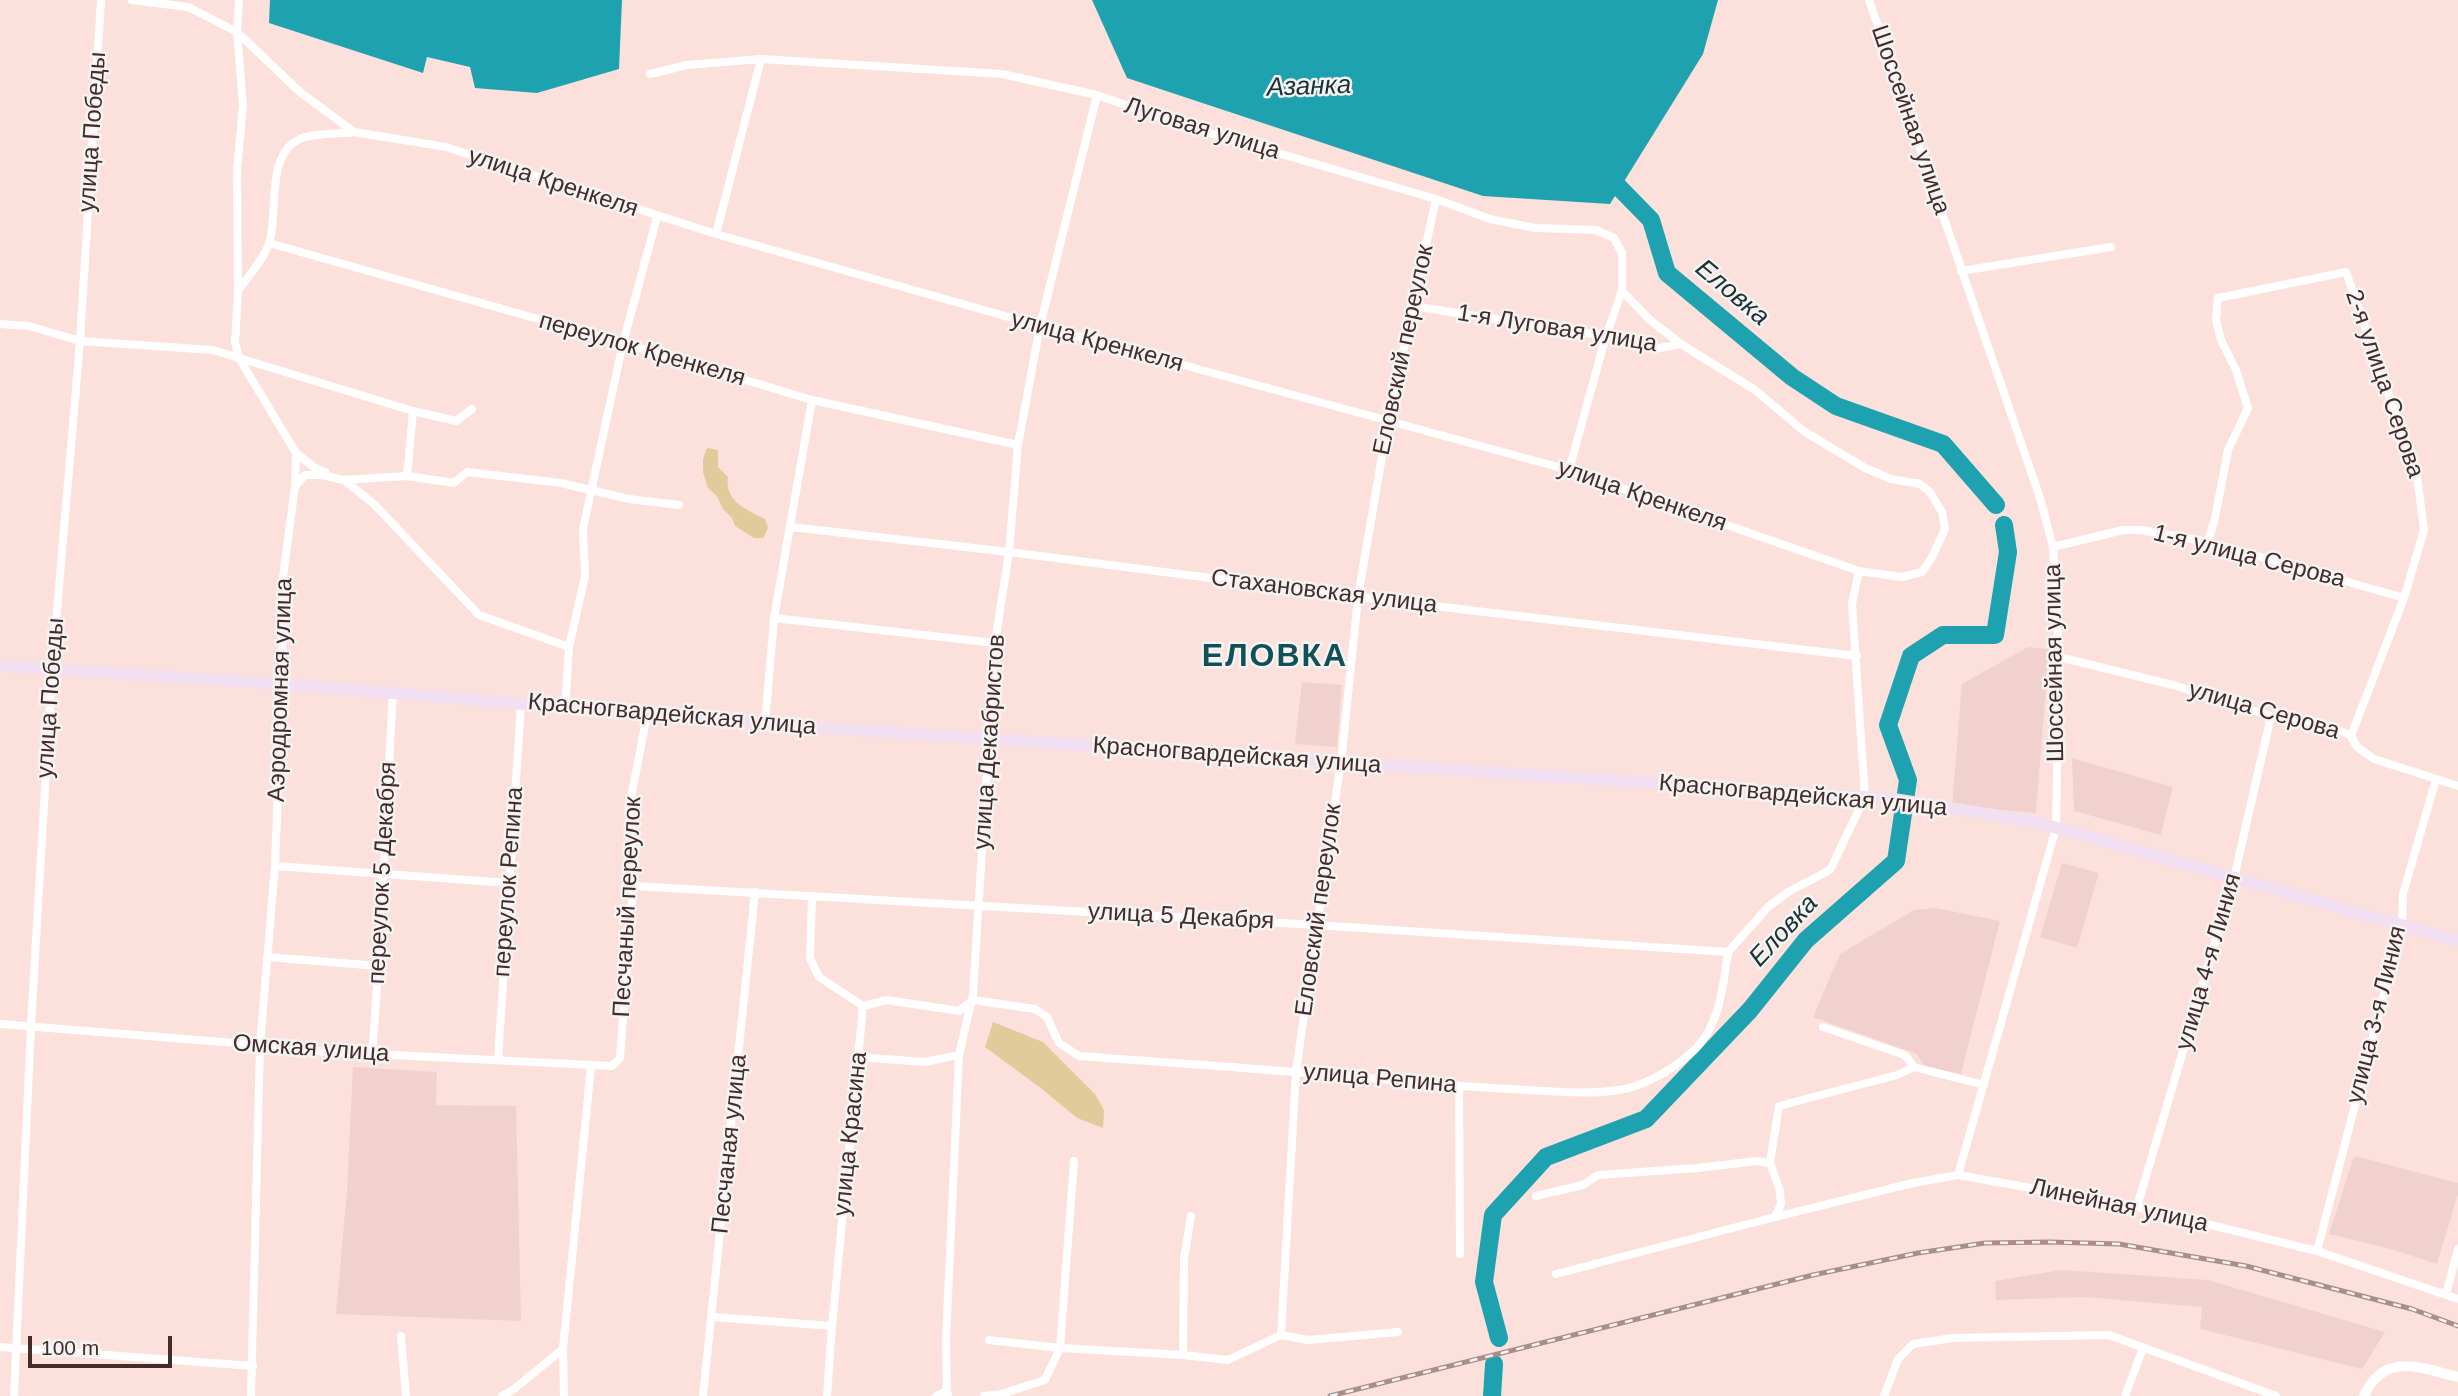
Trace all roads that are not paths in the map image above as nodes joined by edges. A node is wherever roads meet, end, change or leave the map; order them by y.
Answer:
1 (101, 0) edge
2 (132, 0) edge
3 (239, 0) edge
4 (1869, 0) edge
5 (237, 32) junction
6 (761, 59) junction
7 (650, 74) dead end
8 (1097, 95) junction
9 (355, 132) junction
10 (1436, 199) junction
11 (657, 217) junction
12 (716, 234) junction
13 (270, 243) junction
14 (2111, 247) dead end
15 (1961, 271) junction
16 (238, 291) junction
17 (1622, 291) junction
18 (1412, 306) junction
19 (0, 324) edge
20 (1040, 326) junction
21 (1606, 336) junction
22 (80, 341) junction
23 (623, 343) junction
24 (1681, 344) junction
25 (239, 358) junction
26 (812, 400) junction
27 (472, 409) dead end
28 (413, 411) junction
29 (1388, 421) junction
30 (1018, 445) junction
31 (296, 453) junction
32 (1569, 470) junction
33 (407, 476) junction
34 (343, 480) junction
35 (295, 486) junction
36 (591, 489) junction
37 (679, 505) dead end
38 (1942, 512) joint
39 (791, 527) junction
40 (2208, 542) junction
41 (2053, 547) junction
42 (1009, 552) junction
43 (1859, 570) junction
44 (1359, 597) junction
45 (2404, 598) junction
46 (774, 618) junction
47 (995, 643) junction
48 (569, 647) junction
49 (1857, 656) junction
50 (2059, 657) junction
51 (0, 666) edge
52 (52, 669) junction
53 (282, 684) junction
54 (393, 692) junction
55 (521, 703) junction
56 (565, 707) junction
57 (647, 715) junction
58 (2271, 716) junction
59 (765, 724) junction
60 (2351, 736) junction
61 (989, 738) junction
62 (1341, 763) junction
63 (2436, 779) junction
64 (2458, 786) edge
65 (1865, 797) junction
66 (2056, 828) junction
67 (275, 866) junction
68 (382, 874) junction
69 (2234, 878) junction
70 (509, 883) junction
71 (633, 886) junction
72 (755, 892) junction
73 (812, 897) junction
74 (979, 905) junction
75 (1316, 925) junction
76 (2402, 925) junction
77 (2458, 941) edge
78 (1728, 952) junction
79 (267, 957) junction
80 (380, 966) junction
81 (973, 1000) junction
82 (863, 1006) junction
83 (0, 1024) edge
84 (31, 1025) junction
85 (1823, 1027) dead end
86 (260, 1045) junction
87 (372, 1054) junction
88 (960, 1055) junction
89 (858, 1057) junction
90 (620, 1058) joint
91 (498, 1060) junction
92 (591, 1066) junction
93 (1914, 1067) junction
94 (1296, 1071) junction
95 (1984, 1085) junction
96 (1458, 1086) junction
97 (1074, 1161) dead end
98 (1770, 1163) junction
99 (1958, 1175) junction
100 (1536, 1196) dead end
101 (2137, 1206) junction
102 (1191, 1216) dead end
103 (1775, 1216) junction
104 (2458, 1249) edge
105 (2317, 1251) junction
106 (1460, 1254) dead end
107 (1556, 1274) dead end
108 (2446, 1294) junction
109 (2458, 1298) edge
110 (713, 1317) junction
111 (832, 1326) junction
112 (1398, 1332) dead end
113 (1281, 1335) junction
114 (401, 1336) dead end
115 (989, 1340) dead end
116 (0, 1347) edge
117 (1060, 1348) junction
118 (2143, 1348) junction
119 (18, 1349) junction
120 (563, 1349) junction
121 (1183, 1355) junction
122 (253, 1366) junction
123 (2458, 1377) edge
124 (2366, 1391) edge
125 (948, 1394) edge
126 (14, 1396) edge
127 (251, 1396) edge
128 (406, 1396) edge
129 (502, 1396) edge
130 (564, 1396) edge
131 (703, 1396) edge
132 (828, 1396) edge
133 (936, 1396) edge
134 (984, 1396) edge
135 (1884, 1396) edge
136 (2125, 1396) edge
137 (2276, 1396) edge

1 - 22 street, улица Победы
2 - 5 street, улица Кренкеля
3 - 5 street
4 - 15 street, Шоссейная улица
5 - 9 street, улица Кренкеля
5 - 16 street
6 - 7 street, Луговая улица
6 - 8 street, Луговая улица
6 - 12 street
8 - 10 street, Луговая улица
8 - 20 street, улица Декабристов
9 - 11 street, улица Кренкеля
9 - 13 street
10 - 17 street, Луговая улица
10 - 18 street, Еловский переулок
11 - 12 street, улица Кренкеля
11 - 23 street
12 - 20 street, улица Кренкеля
13 - 16 street
13 - 23 street, переулок Кренкеля
14 - 15 street
15 - 41 street, Шоссейная улица
16 - 25 street
17 - 21 street, Луговая улица
17 - 24 street
18 - 21 street, 1-я Луговая улица
18 - 29 street, Еловский переулок
19 - 22 street
20 - 29 street, улица Кренкеля
20 - 30 street, улица Декабристов
21 - 24 street, 1-я Луговая улица
21 - 32 street, Луговая улица
22 - 25 street
22 - 52 street, улица Победы
23 - 26 street, переулок Кренкеля
23 - 36 street
24 - 38 street, 1-я Луговая улица
25 - 28 street
25 - 31 street
26 - 30 street, переулок Кренкеля
26 - 39 street
27 - 28 street
28 - 33 street
29 - 32 street, улица Кренкеля
29 - 44 street, Еловский переулок
30 - 42 street, улица Декабристов
31 - 34 street
31 - 35 street, Аэродромная улица
32 - 43 street, улица Кренкеля
33 - 34 street
33 - 36 street
34 - 35 street
34 - 48 street
35 - 53 street, Аэродромная улица
36 - 37 street
36 - 48 street
38 - 43 street, улица Кренкеля
39 - 42 street, Стахановская улица
39 - 46 street
40 - 41 street, 1-я улица Серова
40 - 45 street, 1-я улица Серова
40 - 45 street, 2-я улица Серова
41 - 50 street, Шоссейная улица
42 - 44 street, Стахановская улица
42 - 47 street, улица Декабристов
43 - 49 street
44 - 49 street, Стахановская улица
44 - 62 street, Еловский переулок
45 - 60 street, 2-я улица Серова
46 - 47 street
46 - 59 street
47 - 61 street, улица Декабристов
48 - 56 street
49 - 65 street
50 - 58 street, улица Серова
50 - 66 street, Шоссейная улица
51 - 52 main road, Красногвардейская улица
52 - 53 main road, Красногвардейская улица
52 - 84 street, улица Победы
53 - 54 main road, Красногвардейская улица
53 - 67 street, Аэродромная улица
54 - 55 main road, Красногвардейская улица
54 - 68 street, переулок 5 Декабря
55 - 56 main road, Красногвардейская улица
55 - 70 street, переулок Репина
56 - 57 main road, Красногвардейская улица
57 - 59 main road, Красногвардейская улица
57 - 71 street, Песчаный переулок
58 - 60 street, улица Серова
58 - 69 street, улица 4-я Линия
59 - 61 main road, Красногвардейская улица
60 - 63 street, улица Серова
61 - 62 main road, Красногвардейская улица
61 - 74 street, улица Декабристов
62 - 65 main road, Красногвардейская улица
62 - 75 street, Еловский переулок
63 - 64 street, улица Серова
63 - 76 street, улица 3-я Линия
65 - 66 main road, Красногвардейская улица
65 - 78 street
66 - 69 main road, Красногвардейская улица
66 - 95 street, Шоссейная улица
67 - 68 street
67 - 79 street, Аэродромная улица
68 - 70 street
68 - 80 street, переулок 5 Декабря
69 - 76 main road, Красногвардейская улица
69 - 101 street, улица 4-я Линия
70 - 91 street, переулок Репина
71 - 72 street, улица 5 Декабря
71 - 90 street, Песчаный переулок
72 - 73 street, улица 5 Декабря
72 - 110 street, Песчаная улица
73 - 74 street, улица 5 Декабря
73 - 82 street
74 - 75 street, улица 5 Декабря
74 - 81 street, улица Декабристов
75 - 78 street, улица 5 Декабря
75 - 94 street, Еловский переулок
76 - 77 main road, Красногвардейская улица
76 - 105 street, улица 3-я Линия
78 - 96 street, улица Репина
79 - 80 street
79 - 86 street, Аэродромная улица
80 - 87 street, переулок 5 Декабря
81 - 82 street
81 - 88 street, улица Декабристов
81 - 94 street, улица Репина
82 - 89 street, улица Красина
83 - 84 street, Омская улица
84 - 86 street, Омская улица
84 - 119 street, улица Победы
85 - 93 street
86 - 87 street, Омская улица
86 - 122 street, Аэродромная улица
87 - 91 street, Омская улица
88 - 89 street
88 - 125 street, улица Декабристов
89 - 111 street, улица Красина
90 - 92 street, Омская улица
91 - 92 street, Омская улица
92 - 120 street
93 - 95 street
93 - 98 street
94 - 96 street, улица Репина
94 - 113 street, Еловский переулок
95 - 99 street, Шоссейная улица
96 - 106 street
97 - 117 street
98 - 100 street
98 - 103 street
99 - 101 street, Линейная улица
99 - 103 street, Линейная улица
101 - 105 street, Линейная улица
102 - 121 street
103 - 107 street, Линейная улица
104 - 108 street
105 - 108 street, Линейная улица
108 - 109 street, Линейная улица
110 - 111 street
110 - 131 street, Песчаная улица
111 - 132 street, улица Красина
112 - 113 street
113 - 121 street
114 - 128 street
115 - 117 street
116 - 119 street
117 - 121 street
117 - 134 street
118 - 135 street
118 - 136 street
118 - 137 street
119 - 122 street
119 - 126 street, улица Победы
120 - 129 street
120 - 130 street
122 - 127 street, Аэродромная улица
123 - 124 street
125 - 133 street

